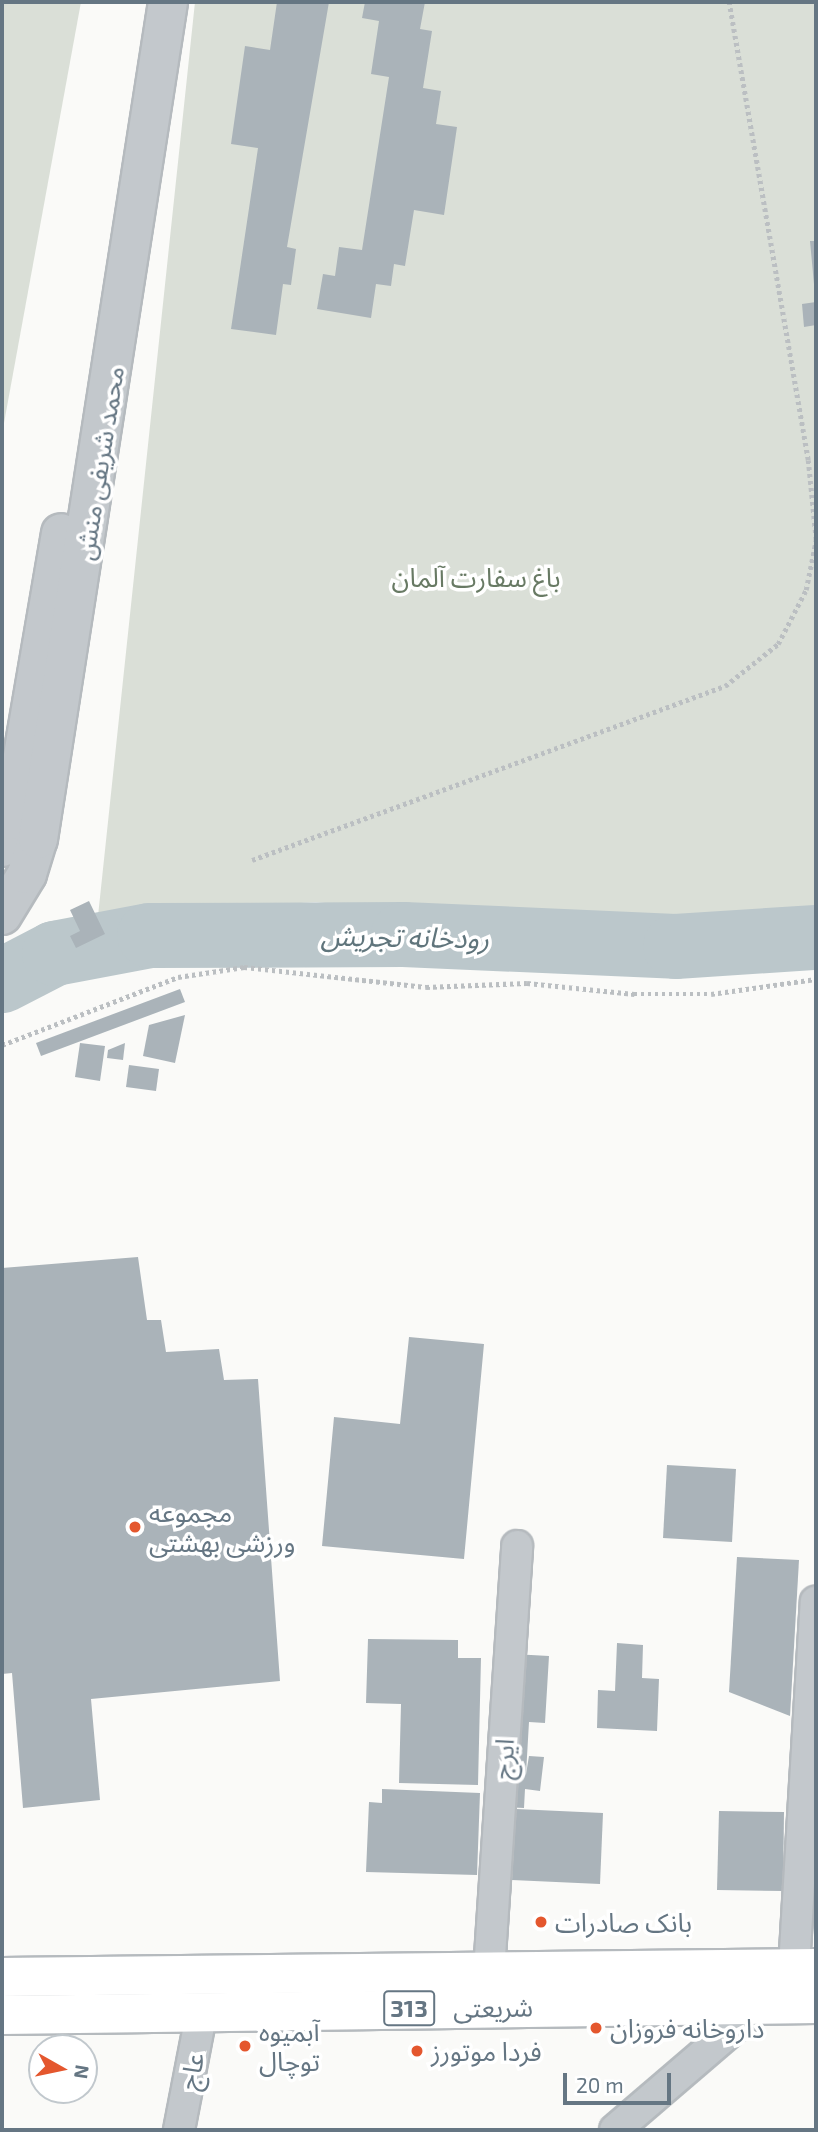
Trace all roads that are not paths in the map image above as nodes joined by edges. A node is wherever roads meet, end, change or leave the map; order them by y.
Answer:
1 (143, 2) edge
2 (168, 2) edge
3 (2, 847) edge
4 (2, 915) edge
5 (517, 1546) dead end
6 (816, 1602) edge
7 (805, 1968) edge
8 (489, 1971) junction
9 (2, 1977) edge
10 (762, 2003) junction
11 (816, 2004) edge
12 (202, 2011) junction
13 (2, 2015) edge
14 (179, 2130) edge
15 (615, 2130) edge

1 - 3 street, محمد شریفی منش
2 - 4 street, محمد شریفی منش
5 - 8 street, ایرج
6 - 7 street
7 - 8 main road, شریعتی / 313
8 - 9 main road, شریعتی / 313
10 - 11 main road, شریعتی / 313
10 - 12 main road, شریعتی / 313
10 - 15 street
12 - 13 main road, شریعتی / 313
12 - 14 street, عاج

